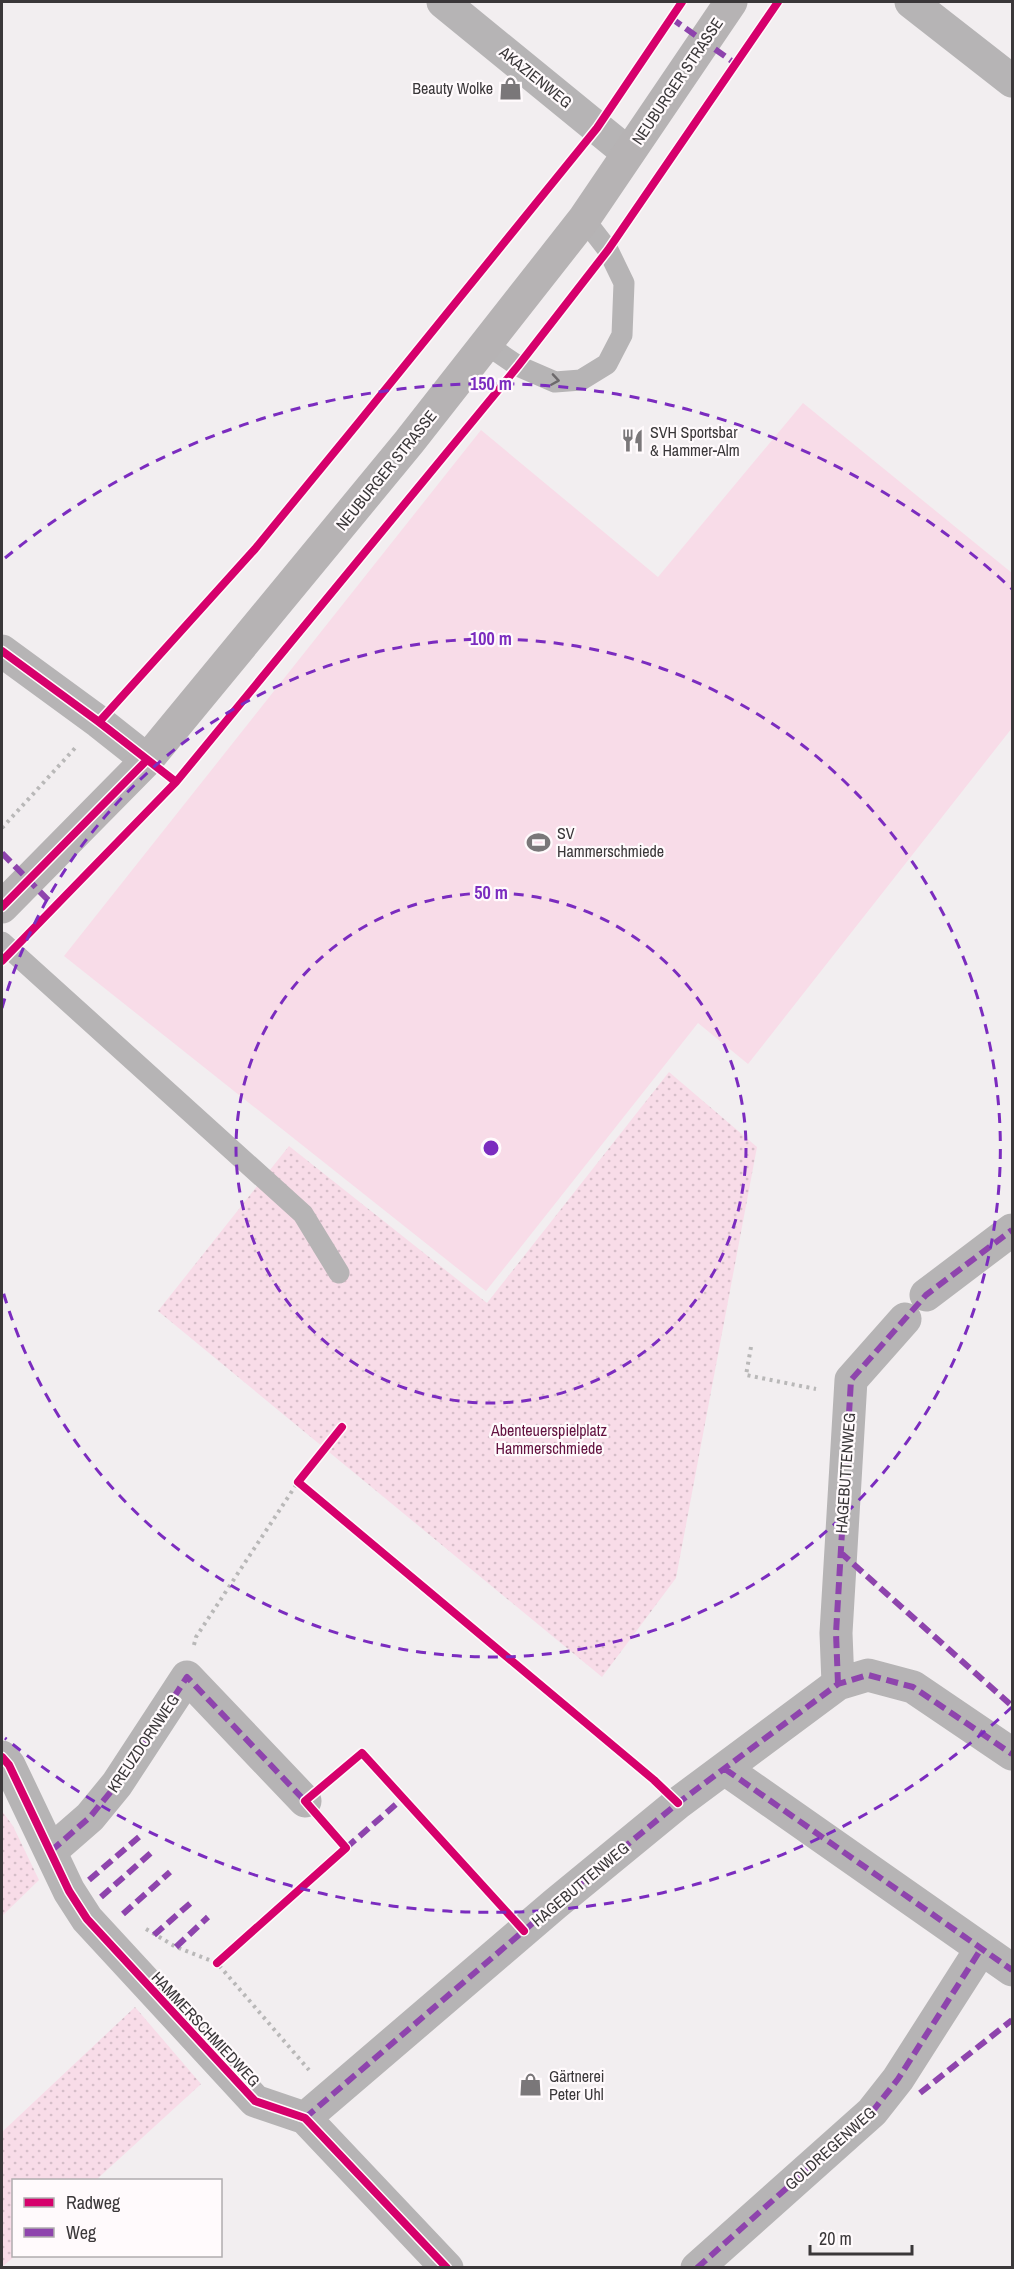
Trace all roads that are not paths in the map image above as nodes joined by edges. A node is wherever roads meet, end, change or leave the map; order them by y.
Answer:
1 (443, 2) edge
2 (731, 2) edge
3 (911, 2) edge
4 (1012, 81) edge
5 (628, 153) junction
6 (584, 219) junction
7 (486, 344) junction
8 (2, 651) edge
9 (147, 760) junction
10 (2, 907) edge
11 (2, 942) edge
12 (1012, 1230) edge
13 (339, 1273) dead end
14 (926, 1295) dead end
15 (905, 1319) dead end
16 (838, 1684) junction
17 (1012, 1754) edge
18 (2, 1757) edge
19 (724, 1769) junction
20 (305, 1801) dead end
21 (51, 1851) junction
22 (981, 1949) junction
23 (1012, 1970) edge
24 (304, 2118) junction
25 (447, 2268) edge
26 (697, 2268) edge

1 - 5 street, AKAZIENWEG
2 - 5 street, NEUBURGER STRASSE
3 - 4 street
5 - 6 street, NEUBURGER STRASSE
6 - 7 street, NEUBURGER STRASSE
7 -> 6 lane
7 - 9 street, NEUBURGER STRASSE
8 - 9 street
9 - 10 street, NEUBURGER STRASSE
11 - 13 lane
12 - 14 street
15 - 16 street, HAGEBUTTENWEG
16 - 17 street, HAGEBUTTENWEG
16 - 19 street, HAGEBUTTENWEG
18 - 21 street, HAMMERSCHMIEDWEG
19 - 22 street
19 - 24 street, HAGEBUTTENWEG
20 - 21 street, KREUZDORNWEG
21 - 24 street, HAMMERSCHMIEDWEG
22 - 23 street
22 - 26 street, GOLDREGENWEG
24 - 25 street, HAMMERSCHMIEDWEG

